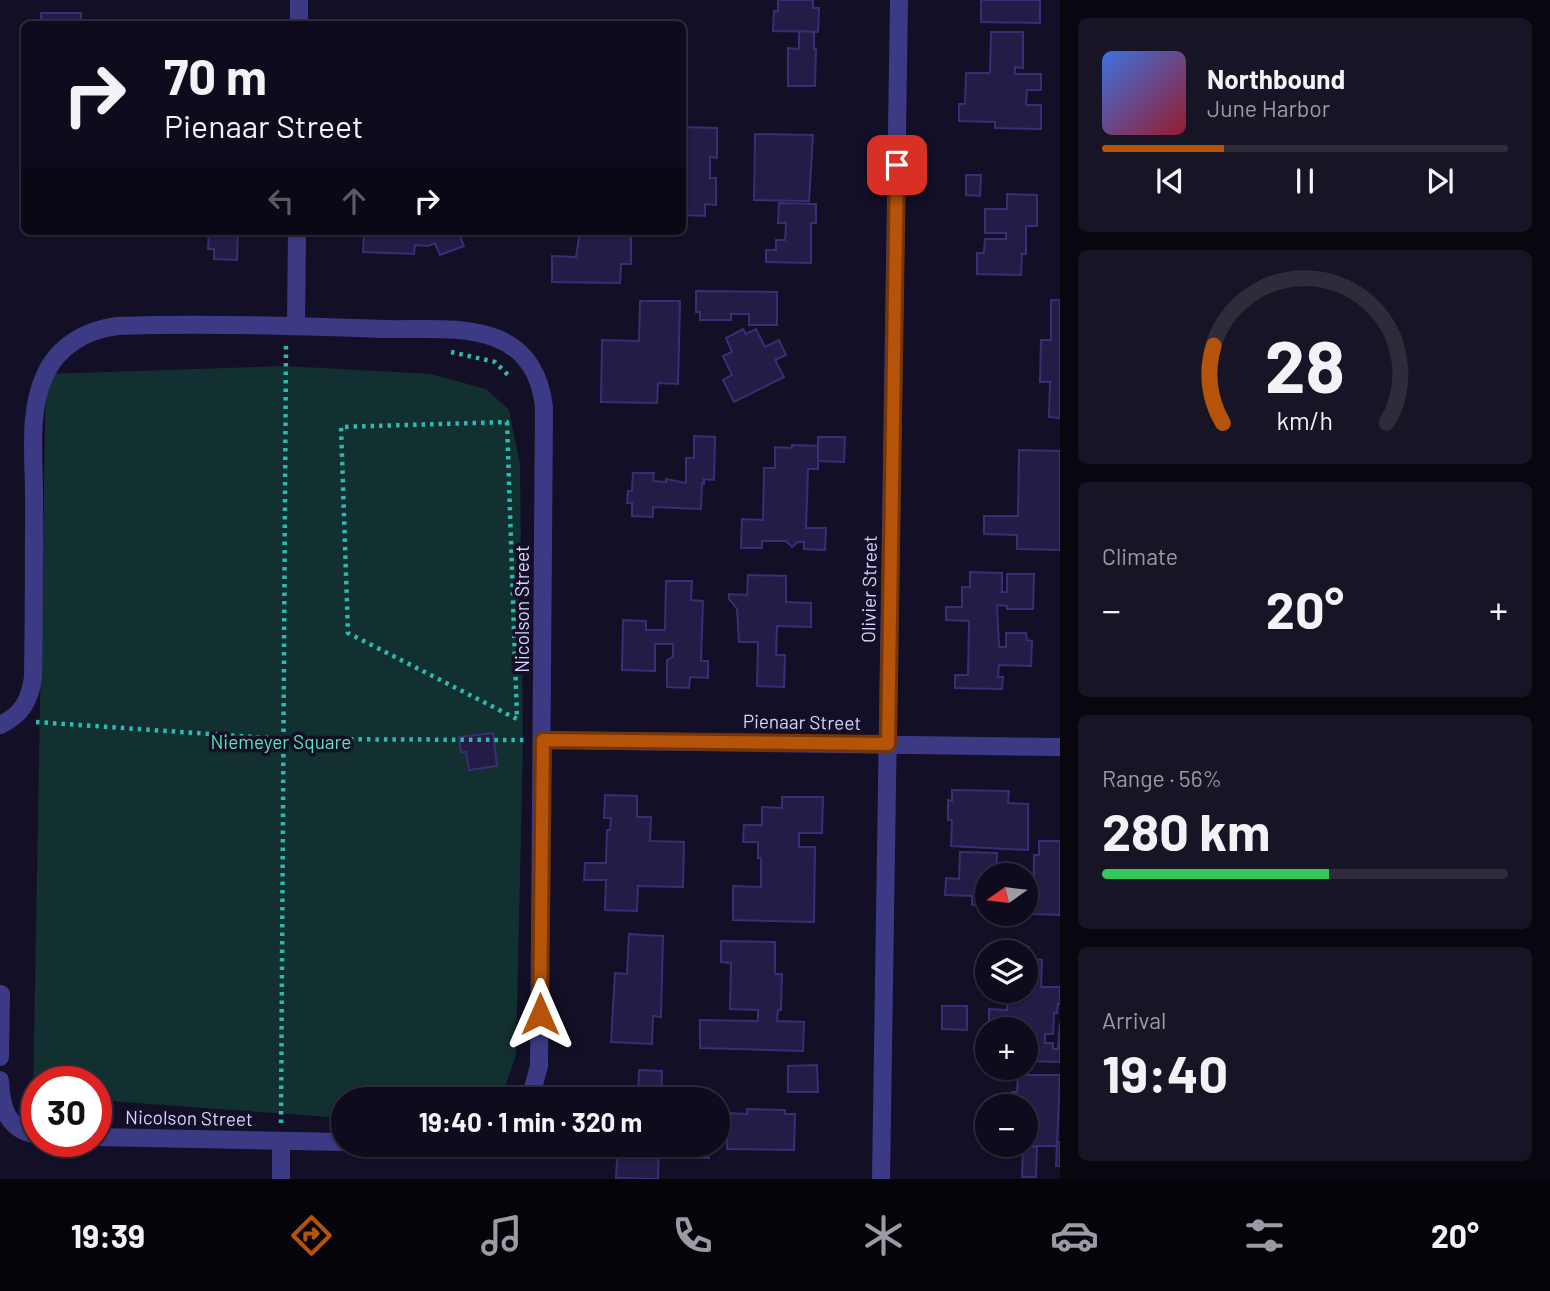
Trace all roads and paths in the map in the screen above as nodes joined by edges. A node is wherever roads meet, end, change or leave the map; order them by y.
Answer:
1 (299, 0) edge
2 (899, 0) edge
3 (299, 21) edge
4 (297, 235) edge
5 (297, 335) junction
6 (286, 343) junction
7 (442, 350) dead end
8 (516, 383) dead end
9 (517, 719) joint
10 (5, 722) edge
11 (283, 739) junction
12 (543, 740) junction
13 (888, 744) junction
14 (1060, 747) edge
15 (1, 994) edge
16 (0, 1057) edge
17 (0, 1080) edge
18 (534, 1087) edge
19 (21, 1129) edge
20 (112, 1137) edge
21 (281, 1141) junction
22 (331, 1142) edge
23 (281, 1179) edge
24 (881, 1179) edge

1 - 3 street
2 - 13 street, Olivier Street
4 - 5 street
5 - 6 path
5 - 6 path
5 - 10 street, Nicolson Street
5 - 12 street, Nicolson Street
6 - 11 path
7 - 8 path
9 - 9 path
10 - 11 path
11 - 12 path
11 - 21 path
12 - 13 street, Pienaar Street
12 - 18 street, Nicolson Street
13 - 14 street, Pienaar Street
13 - 24 street, Olivier Street
15 - 16 street
17 - 19 street
20 - 21 street, Nicolson Street
21 - 22 street, Nicolson Street
21 - 23 street

